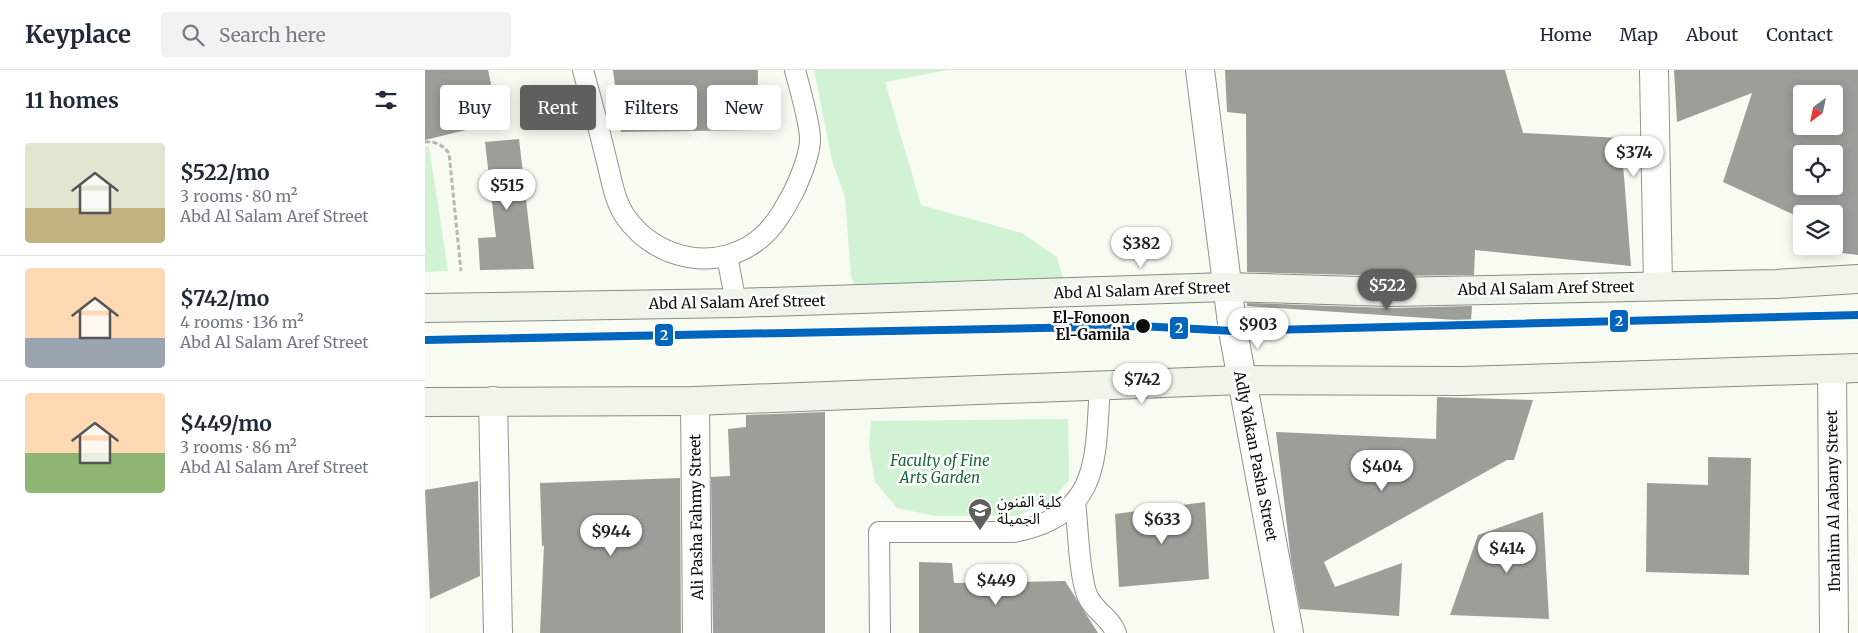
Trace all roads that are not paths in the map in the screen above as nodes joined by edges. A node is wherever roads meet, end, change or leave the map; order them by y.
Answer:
1 (583, 70) edge
2 (795, 70) edge
3 (1200, 70) edge
4 (1654, 70) edge
5 (727, 256) junction
6 (1858, 279) edge
7 (1658, 286) junction
8 (1227, 287) junction
9 (736, 303) junction
10 (425, 308) edge
11 (1845, 369) edge
12 (1241, 380) junction
13 (1100, 385) junction
14 (493, 401) junction
15 (695, 401) junction
16 (425, 402) edge
17 (1075, 502) junction
18 (498, 633) edge
19 (697, 633) edge
20 (880, 633) edge
21 (1116, 633) edge
22 (1289, 633) edge
23 (1835, 633) edge

1 - 5 lane
2 - 5 lane
3 - 8 street, Adly Yakan Pasha Street
4 - 7 street
5 - 9 lane
6 - 7 street, Abd Al Salam Aref Street
7 - 8 street, Abd Al Salam Aref Street
8 - 9 street, Abd Al Salam Aref Street
8 - 12 street, Adly Yakan Pasha Street
9 - 10 street, Abd Al Salam Aref Street
11 - 12 street
11 - 23 street, Ibrahim Al Aabany Street
12 - 13 street
12 - 22 street, Adly Yakan Pasha Street
13 - 15 street
13 - 17 lane
14 - 15 street
14 - 16 street
14 - 18 street
15 - 19 street, Ali Pasha Fahmy Street
17 - 20 lane
17 - 21 lane

